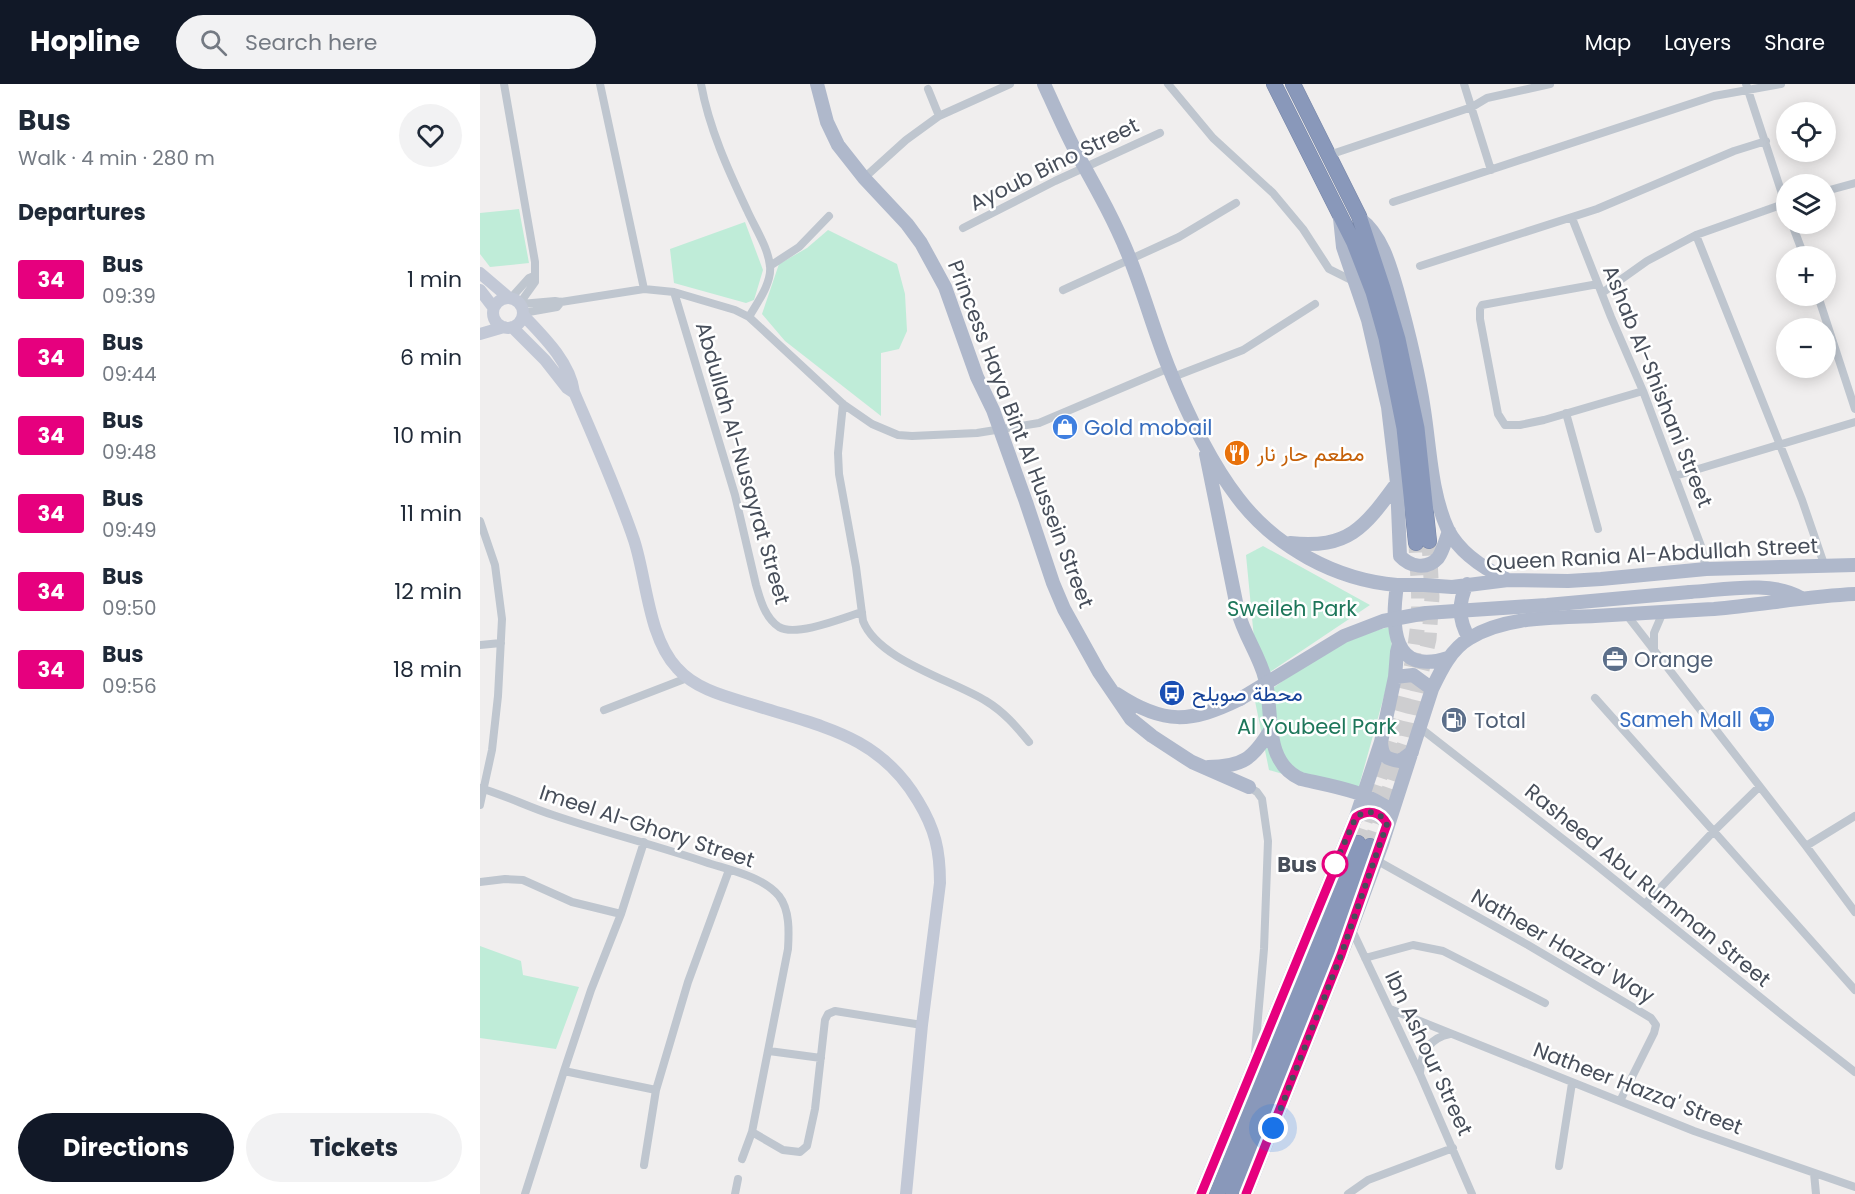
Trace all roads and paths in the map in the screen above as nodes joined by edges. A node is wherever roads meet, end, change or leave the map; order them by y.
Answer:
1 (504, 84) edge
2 (600, 84) edge
3 (701, 84) edge
4 (818, 84) edge
5 (1010, 84) edge
6 (1044, 84) edge
7 (1168, 84) edge
8 (1274, 84) edge
9 (1293, 84) edge
10 (1464, 84) edge
11 (1550, 84) edge
12 (1781, 84) edge
13 (1747, 86) edge
14 (928, 89) dead end
15 (1472, 107) junction
16 (939, 116) junction
17 (1160, 133) dead end
18 (1766, 141) junction
19 (1329, 155) junction
20 (1086, 167) junction
21 (1491, 170) junction
22 (1776, 174) edge
23 (864, 178) junction
24 (1855, 183) edge
25 (1836, 188) edge
26 (1393, 202) dead end
27 (1236, 203) dead end
28 (1776, 207) edge
29 (829, 216) dead end
30 (1340, 217) junction
31 (1572, 218) junction
32 (1359, 219) junction
33 (963, 228) dead end
34 (1696, 235) junction
35 (1130, 260) junction
36 (770, 266) junction
37 (1420, 266) dead end
38 (480, 273) edge
39 (1356, 283) junction
40 (1598, 284) junction
41 (644, 289) junction
42 (480, 290) edge
43 (1063, 290) dead end
44 (674, 292) junction
45 (1602, 293) junction
46 (1314, 304) dead end
47 (518, 305) junction
48 (1821, 306) edge
49 (493, 309) junction
50 (480, 316) edge
51 (749, 317) junction
52 (508, 327) junction
53 (480, 334) edge
54 (1171, 372) junction
55 (1643, 391) junction
56 (574, 392) junction
57 (843, 404) junction
58 (1855, 408) edge
59 (1566, 413) junction
60 (1855, 422) edge
61 (1000, 430) junction
62 (1204, 444) junction
63 (1780, 445) junction
64 (1675, 476) junction
65 (1397, 483) junction
66 (480, 521) edge
67 (1598, 529) dead end
68 (1449, 531) junction
69 (1284, 542) junction
70 (1855, 565) edge
71 (1825, 567) junction
72 (1707, 569) junction
73 (1508, 580) junction
74 (1467, 584) junction
75 (1397, 585) junction
76 (1855, 594) edge
77 (1801, 598) junction
78 (862, 612) junction
79 (1663, 612) junction
80 (1626, 614) junction
81 (1469, 638) junction
82 (501, 643) junction
83 (1399, 644) junction
84 (480, 645) edge
85 (1654, 650) junction
86 (1448, 658) junction
87 (1395, 677) junction
88 (687, 678) junction
89 (1432, 688) junction
90 (1111, 690) junction
91 (1595, 698) dead end
92 (604, 710) dead end
93 (1419, 727) junction
94 (1271, 729) junction
95 (1029, 742) dead end
96 (1381, 742) junction
97 (1413, 752) junction
98 (1204, 768) junction
99 (1249, 787) joint
100 (1759, 787) junction
101 (482, 788) edge
102 (1363, 795) junction
103 (480, 805) edge
104 (1855, 816) edge
105 (1356, 817) junction
106 (1389, 818) junction
107 (1713, 832) junction
108 (644, 842) junction
109 (1806, 846) junction
110 (1368, 850) junction
111 (729, 870) junction
112 (480, 882) edge
113 (1645, 904) junction
114 (1855, 912) edge
115 (621, 914) junction
116 (1351, 928) junction
117 (1365, 958) junction
118 (1855, 990) edge
119 (1545, 1003) dead end
120 (1390, 1009) junction
121 (922, 1025) junction
122 (1450, 1034) junction
123 (769, 1051) junction
124 (821, 1058) junction
125 (1254, 1064) junction
126 (564, 1071) junction
127 (1855, 1072) edge
128 (1420, 1074) junction
129 (1572, 1083) junction
130 (656, 1090) junction
131 (1620, 1101) junction
132 (752, 1132) junction
133 (1453, 1148) junction
134 (742, 1159) dead end
135 (644, 1166) dead end
136 (1559, 1166) dead end
137 (1814, 1173) junction
138 (738, 1179) dead end
139 (1855, 1187) edge
140 (525, 1194) edge
141 (735, 1194) edge
142 (906, 1194) edge
143 (1201, 1194) edge
144 (1216, 1194) edge
145 (1233, 1194) edge
146 (1246, 1194) edge
147 (1348, 1194) edge
148 (1472, 1194) edge
149 (1816, 1194) edge

1 - 47 street
2 - 41 street
3 - 36 street
4 - 23 main road, Princess Haya Bint Al Hussein Street
5 - 16 street
6 - 20 main road
7 - 39 street
8 - 30 highway
9 - 19 highway
10 - 15 street
11 - 15 street
12 - 13 street
13 - 18 street
13 - 21 street
14 - 16 street
15 - 19 street
15 - 21 street
16 - 23 street
17 - 20 street, Ayoub Bino Street
18 - 22 street
18 - 31 street
19 - 32 highway
20 - 33 street, Ayoub Bino Street
20 - 35 main road
21 - 26 street
23 - 61 main road, Princess Haya Bint Al Hussein Street
24 - 25 street
27 - 35 street
28 - 34 street
29 - 36 street
30 - 32 highway
30 - 39 main road
31 - 37 street
31 - 40 street, Ashab Al-Shishani Street
32 - 68 main road
34 - 45 street
34 - 63 street
35 - 43 street
35 - 54 main road
36 - 51 street
38 - 47 street
39 - 65 main road
40 - 45 street, Ashab Al-Shishani Street
40 - 59 street
41 - 44 street
41 - 47 street
42 - 49 street
44 - 51 street
44 - 78 street, Abdullah Al-Nusayrat Street
45 - 55 street, Ashab Al-Shishani Street
46 - 54 street
47 - 49 street
47 - 52 street
47 - 56 street
48 - 58 street
49 - 50 street
49 - 52 street
51 - 57 street
52 - 53 street
52 - 56 street
54 - 61 street
54 - 62 main road
55 - 59 street
55 - 64 street, Ashab Al-Shishani Street
56 - 88 street
57 - 61 street
57 - 78 street
59 - 67 street
60 - 63 street
61 - 90 main road, Princess Haya Bint Al Hussein Street
62 - 69 main road, Queen Rania Al-Abdullah Street
62 - 94 main road
63 - 64 street
63 - 71 street
64 - 72 street, Ashab Al-Shishani Street
65 - 68 main road
65 - 69 main road
66 - 82 street
68 - 73 main road
69 - 75 main road, Queen Rania Al-Abdullah Street
70 - 71 main road, Queen Rania Al-Abdullah Street
71 - 72 main road, Queen Rania Al-Abdullah Street
72 - 73 main road, Queen Rania Al-Abdullah Street
73 - 74 main road, Queen Rania Al-Abdullah Street
74 - 75 main road, Queen Rania Al-Abdullah Street
74 - 81 main road
75 - 83 main road
76 - 77 main road
77 - 79 main road
77 - 90 main road, bridge
78 - 95 street
79 - 80 main road
79 - 85 street
80 - 81 main road
80 - 85 street
81 - 86 main road
82 - 84 street
82 - 101 street
83 - 86 main road
83 - 87 main road
85 - 100 street
86 - 89 main road
87 - 89 main road
87 - 96 main road
88 - 92 street
88 - 121 street
89 - 93 main road
90 - 98 main road, Princess Haya Bint Al Hussein Street
91 - 107 street
93 - 97 main road
93 - 113 street, Rasheed Abu Rumman Street
94 - 98 main road
94 - 102 main road
96 - 97 main road
96 - 102 main road
97 - 106 main road
98 - 99 main road, Princess Haya Bint Al Hussein Street
99 - 125 street
100 - 107 street
100 - 109 street
101 - 103 street
101 - 108 street, Imeel Al-Ghory Street
102 - 105 main road
102 - 106 main road
104 - 109 street
105 - 106 main road
105 - 125 main road
106 - 110 main road
107 - 113 street
107 - 118 street
108 - 111 street, Imeel Al-Ghory Street
108 - 115 street
109 - 114 street
110 - 116 main road
110 - 131 street, Natheer Hazza' Way
110 - 144 highway
110 - 145 highway
111 - 123 street, Imeel Al-Ghory Street
111 - 130 street
112 - 115 street
113 - 127 street, Rasheed Abu Rumman Street
115 - 126 street
116 - 117 street, Ibn Ashour Street
116 - 146 main road
117 - 119 street
117 - 120 street, Ibn Ashour Street
120 - 122 street, Natheer Hazza' Street
120 - 128 street, Ibn Ashour Street
121 - 124 street
121 - 142 street
122 - 128 street
122 - 129 street, Natheer Hazza' Street
123 - 124 street
123 - 132 street, Imeel Al-Ghory Street
124 - 132 street
125 - 143 main road
126 - 130 street
126 - 140 street
128 - 133 street, Ibn Ashour Street
129 - 131 street, Natheer Hazza' Street
129 - 136 street
130 - 135 street
131 - 137 street, Natheer Hazza' Street
132 - 134 street, Imeel Al-Ghory Street
133 - 147 street
133 - 148 street, Ibn Ashour Street
137 - 139 street, Natheer Hazza' Street
137 - 149 street
138 - 141 street

